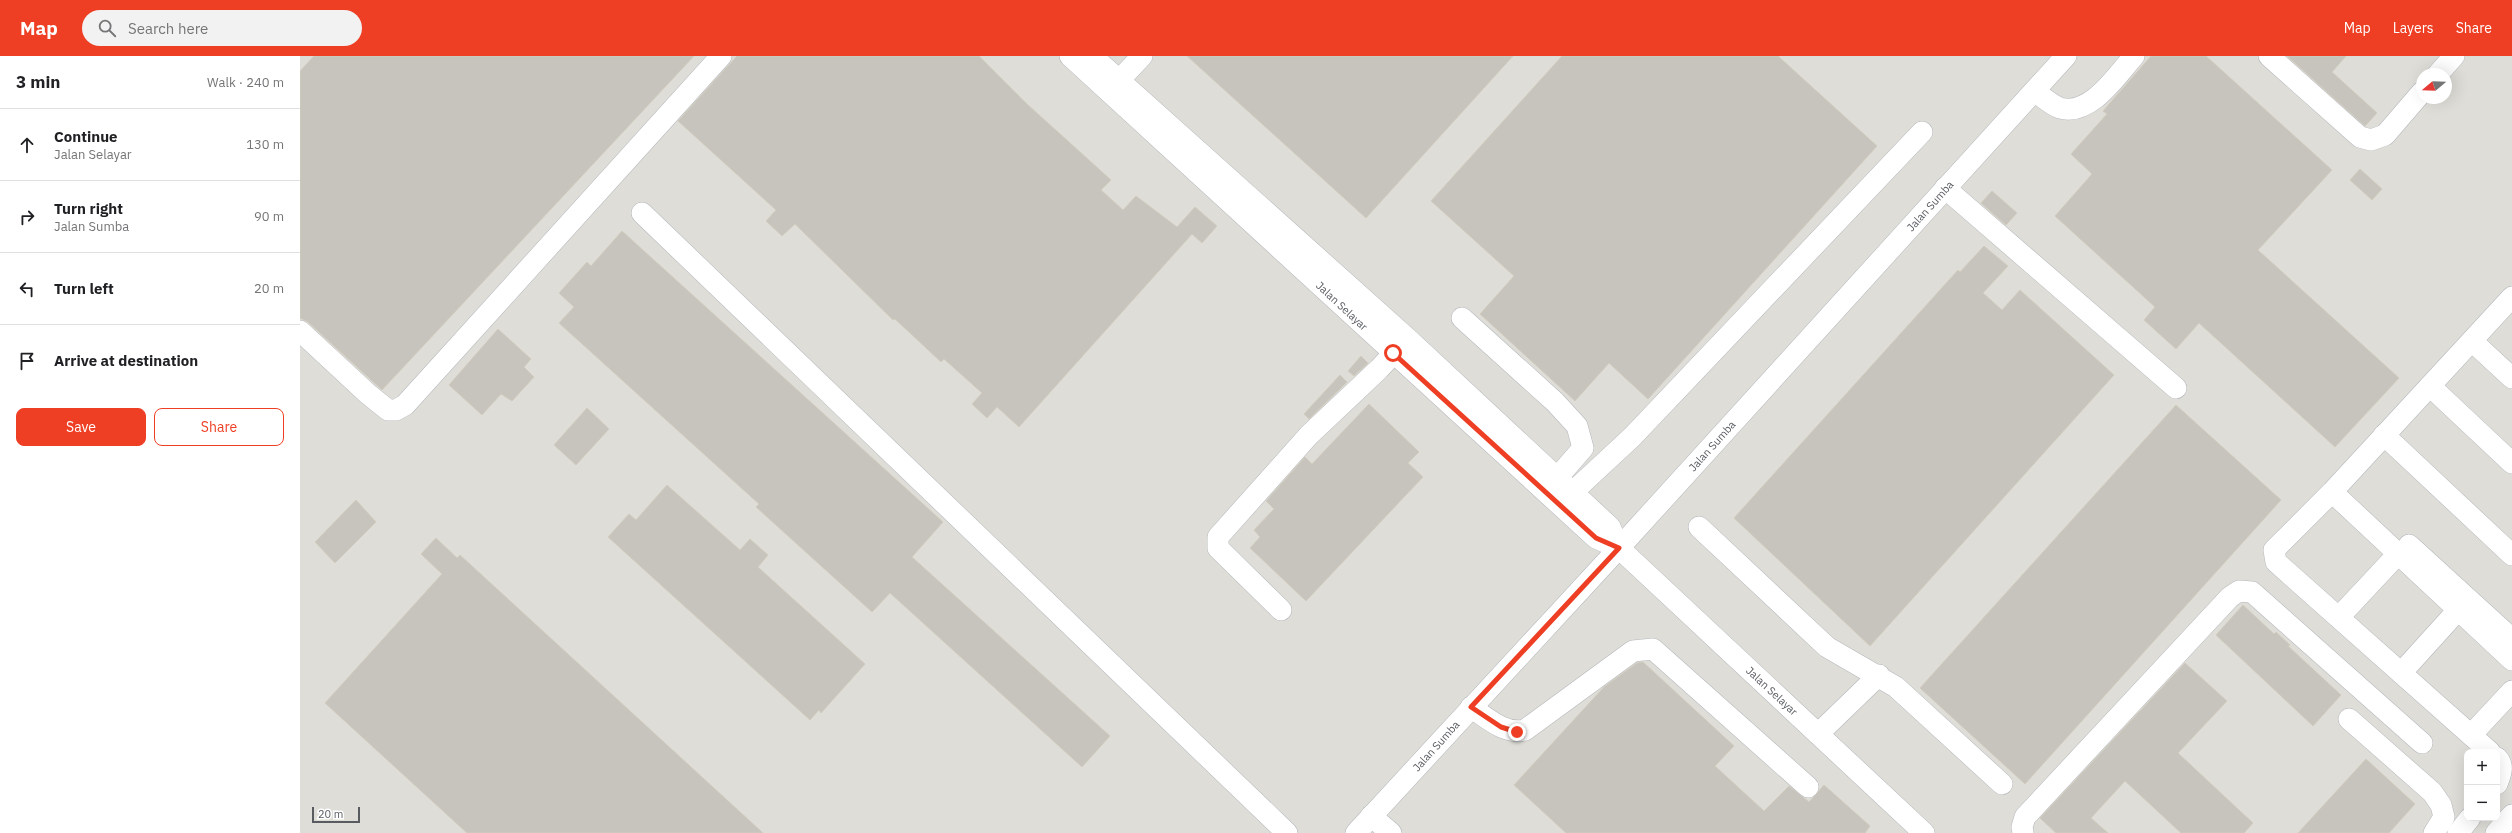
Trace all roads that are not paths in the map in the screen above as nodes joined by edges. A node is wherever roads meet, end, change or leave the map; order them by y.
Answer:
1 (721, 56) edge
2 (1070, 56) edge
3 (1142, 56) edge
4 (2066, 56) edge
5 (2134, 56) edge
6 (2269, 56) edge
7 (2454, 56) edge
8 (1094, 61) edge
9 (2443, 68) edge
10 (1114, 86) junction
11 (2034, 91) junction
12 (2416, 99) edge
13 (1922, 132) dead end
14 (1945, 188) junction
15 (642, 213) dead end
16 (1316, 270) junction
17 (2512, 297) edge
18 (1462, 318) dead end
19 (300, 331) edge
20 (1407, 338) junction
21 (2472, 341) junction
22 (1393, 353) junction
23 (2512, 378) edge
24 (2430, 386) junction
25 (2176, 388) dead end
26 (2384, 435) junction
27 (1583, 448) junction
28 (2512, 463) edge
29 (1600, 465) junction
30 (1557, 478) junction
31 (2336, 487) junction
32 (1565, 499) junction
33 (1699, 527) dead end
34 (1619, 548) junction
35 (2398, 554) junction
36 (2512, 555) edge
37 (1280, 610) dead end
38 (2458, 610) junction
39 (2339, 617) junction
40 (2512, 639) edge
41 (2512, 660) edge
42 (2401, 673) junction
43 (1879, 675) junction
44 (2512, 690) edge
45 (1471, 707) junction
46 (2349, 719) dead end
47 (1818, 734) junction
48 (2471, 735) junction
49 (2422, 743) dead end
50 (2487, 749) edge
51 (2500, 761) edge
52 (2500, 777) edge
53 (2002, 784) dead end
54 (1808, 787) dead end
55 (2512, 815) edge
56 (1371, 816) junction
57 (2468, 821) edge
58 (1286, 833) edge
59 (1356, 833) edge
60 (1391, 833) edge
61 (1924, 833) edge
62 (2023, 833) edge
63 (2434, 833) edge
64 (2458, 833) edge
65 (2496, 833) edge

1 - 19 street
2 - 8 street, Jalan Selayar
3 - 10 street
4 - 11 street, Jalan Sumba
5 - 11 street
6 - 12 street
7 - 9 street
8 - 10 street, Jalan Selayar
10 - 16 street, Jalan Selayar
11 - 14 street, Jalan Sumba
13 - 29 street
14 - 25 street
14 - 34 street, Jalan Sumba
15 - 58 street
16 - 20 street, Jalan Selayar
16 - 22 street, Jalan Selayar
17 - 21 street
18 - 27 street
20 - 22 street
20 - 30 street, Jalan Selayar
21 - 23 street
21 - 24 street
22 - 32 street, Jalan Selayar
22 - 37 street
24 - 26 street
24 - 28 street
26 - 31 street
26 - 36 street
27 - 29 street
27 - 30 street
29 - 32 street
30 - 32 street, Jalan Selayar
31 - 35 street
31 - 39 street
31 - 40 street
32 - 34 street, Jalan Selayar
33 - 43 street
34 - 45 street, Jalan Sumba
34 - 47 street, Jalan Selayar
35 - 38 street
35 - 39 street
38 - 41 street
38 - 42 street
39 - 42 street
42 - 48 street
43 - 47 street
43 - 53 street
44 - 48 street
45 - 54 street
45 - 56 street, Jalan Sumba
46 - 63 street
47 - 61 street, Jalan Selayar
48 - 50 street
49 - 62 street
51 - 52 street
55 - 65 street
56 - 59 street, Jalan Sumba
56 - 60 street
57 - 64 street

